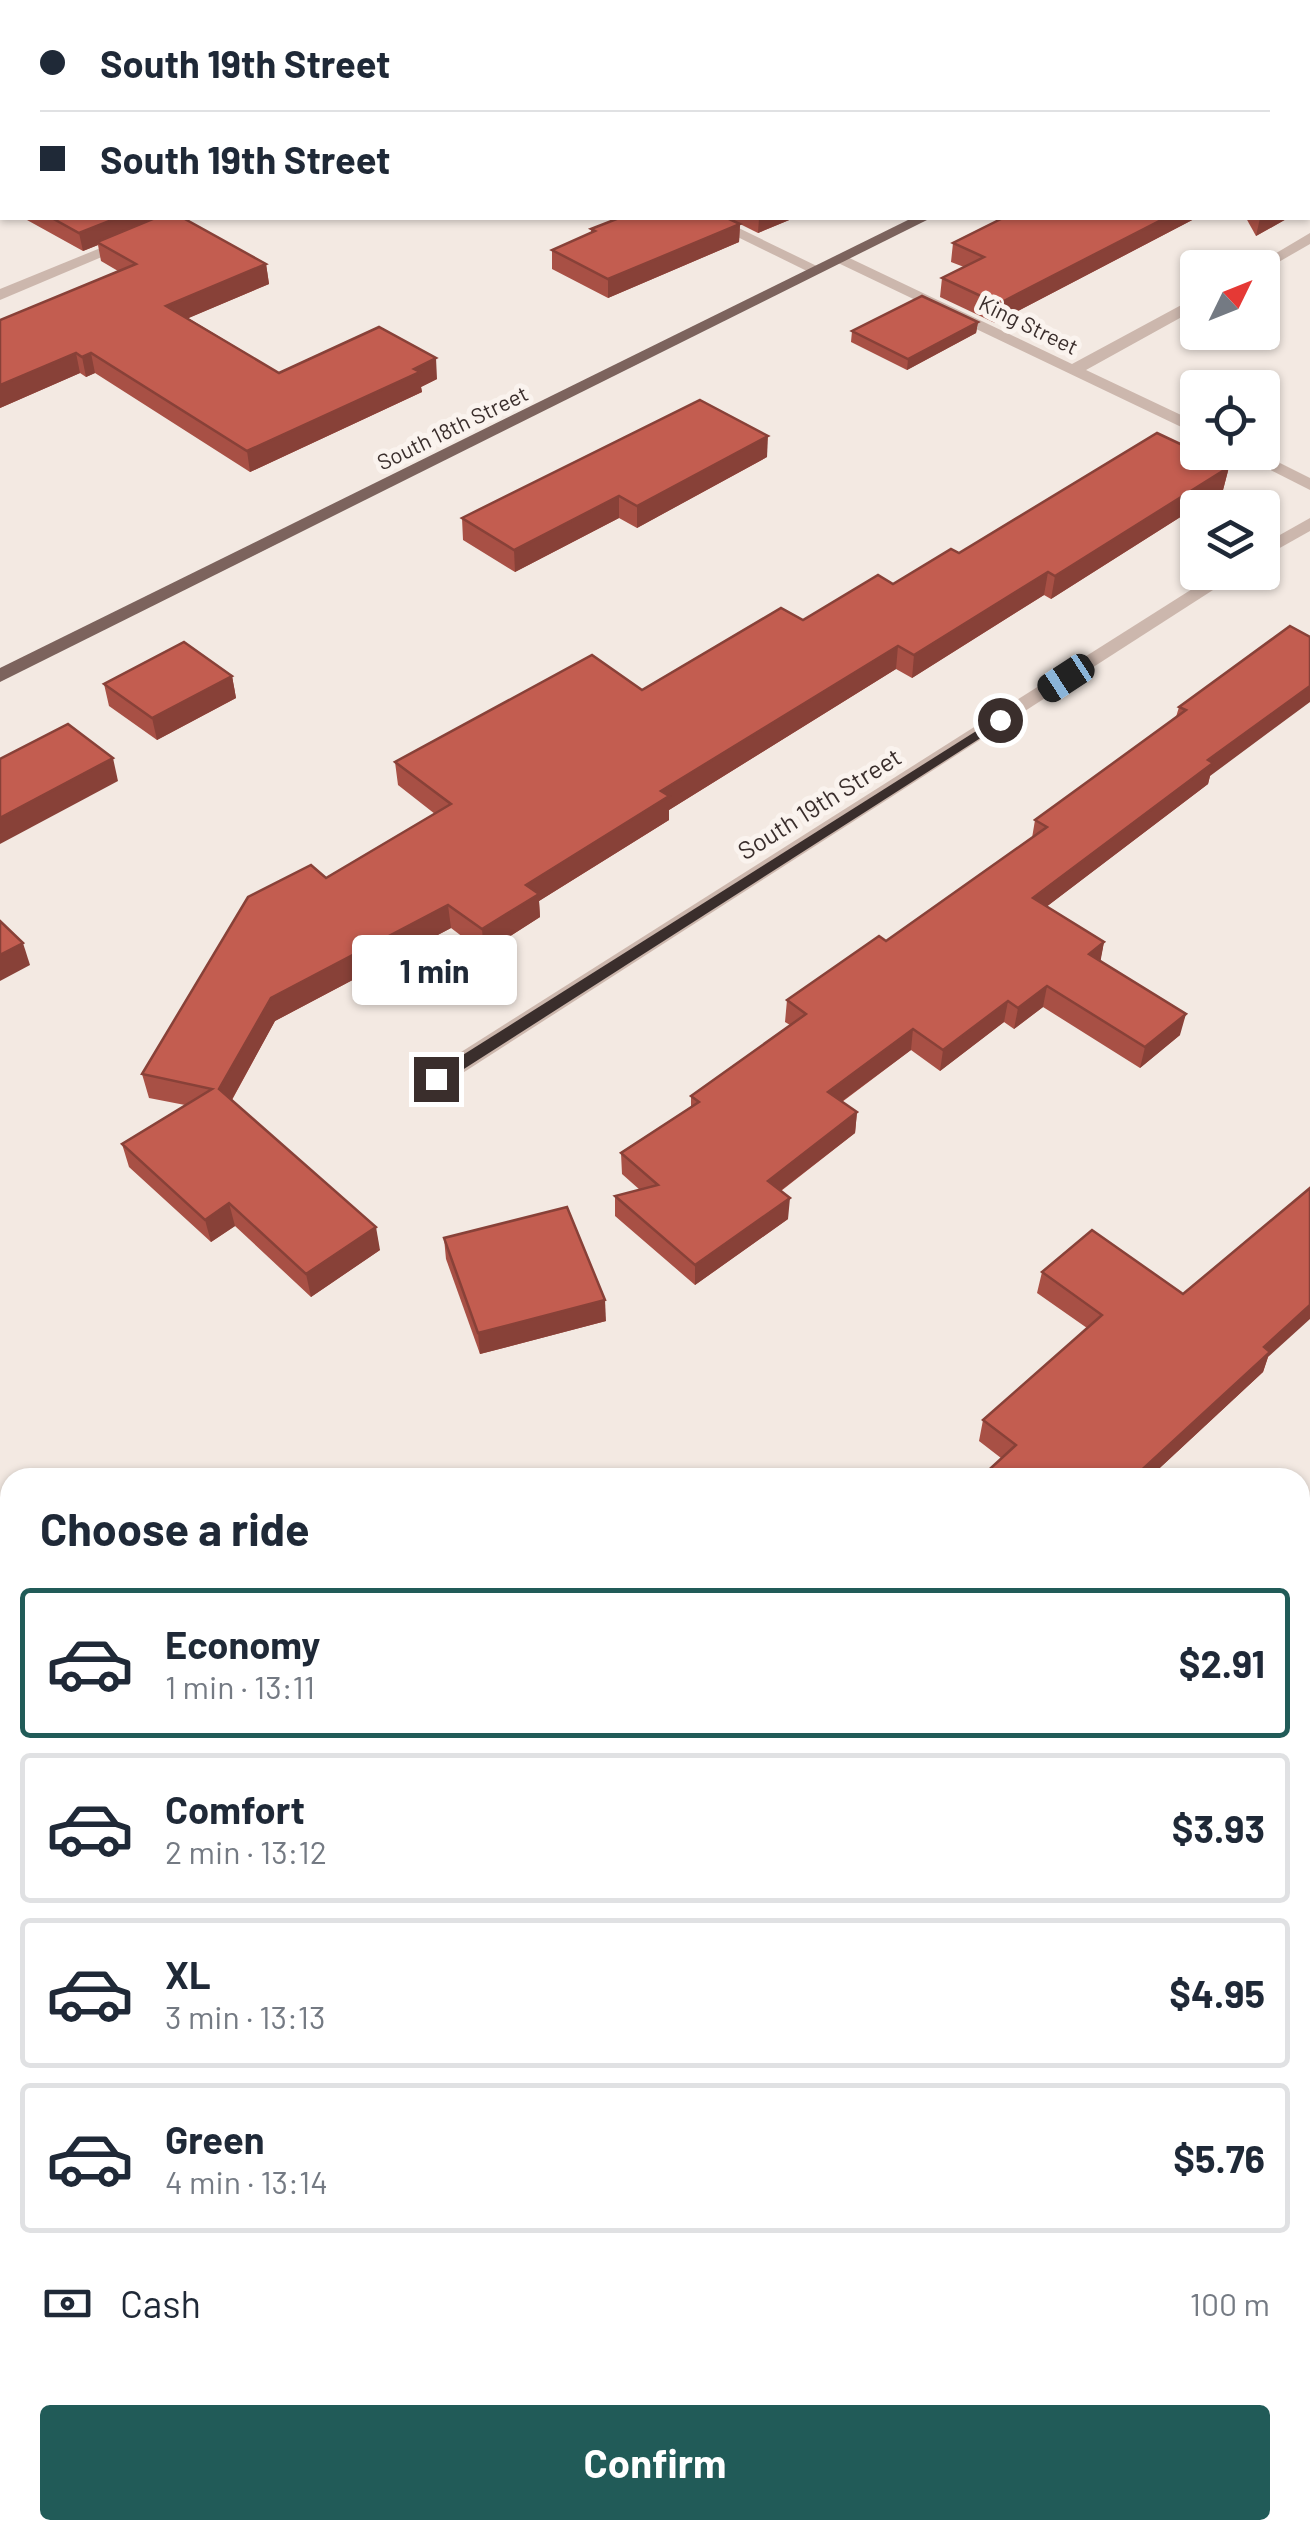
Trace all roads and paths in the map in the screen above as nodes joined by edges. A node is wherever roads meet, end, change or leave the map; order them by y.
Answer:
1 (181, 220) edge
2 (712, 220) edge
3 (919, 220) edge
4 (1310, 238) edge
5 (1280, 255) edge
6 (841, 259) junction
7 (818, 270) junction
8 (0, 295) edge
9 (1180, 311) edge
10 (1073, 370) junction
11 (1180, 421) edge
12 (1280, 469) edge
13 (1310, 484) edge
14 (1310, 523) edge
15 (1280, 542) edge
16 (1204, 590) edge
17 (0, 676) edge
18 (436, 1079) dead end

1 - 8 street
2 - 7 street
3 - 6 main road, South 18th Street
4 - 5 street
6 - 7 main road, South 18th Street
6 - 10 street, King Street
7 - 17 main road, South 18th Street
9 - 10 street
10 - 11 street, King Street
12 - 13 street
14 - 15 street
16 - 18 street, South 19th Street

